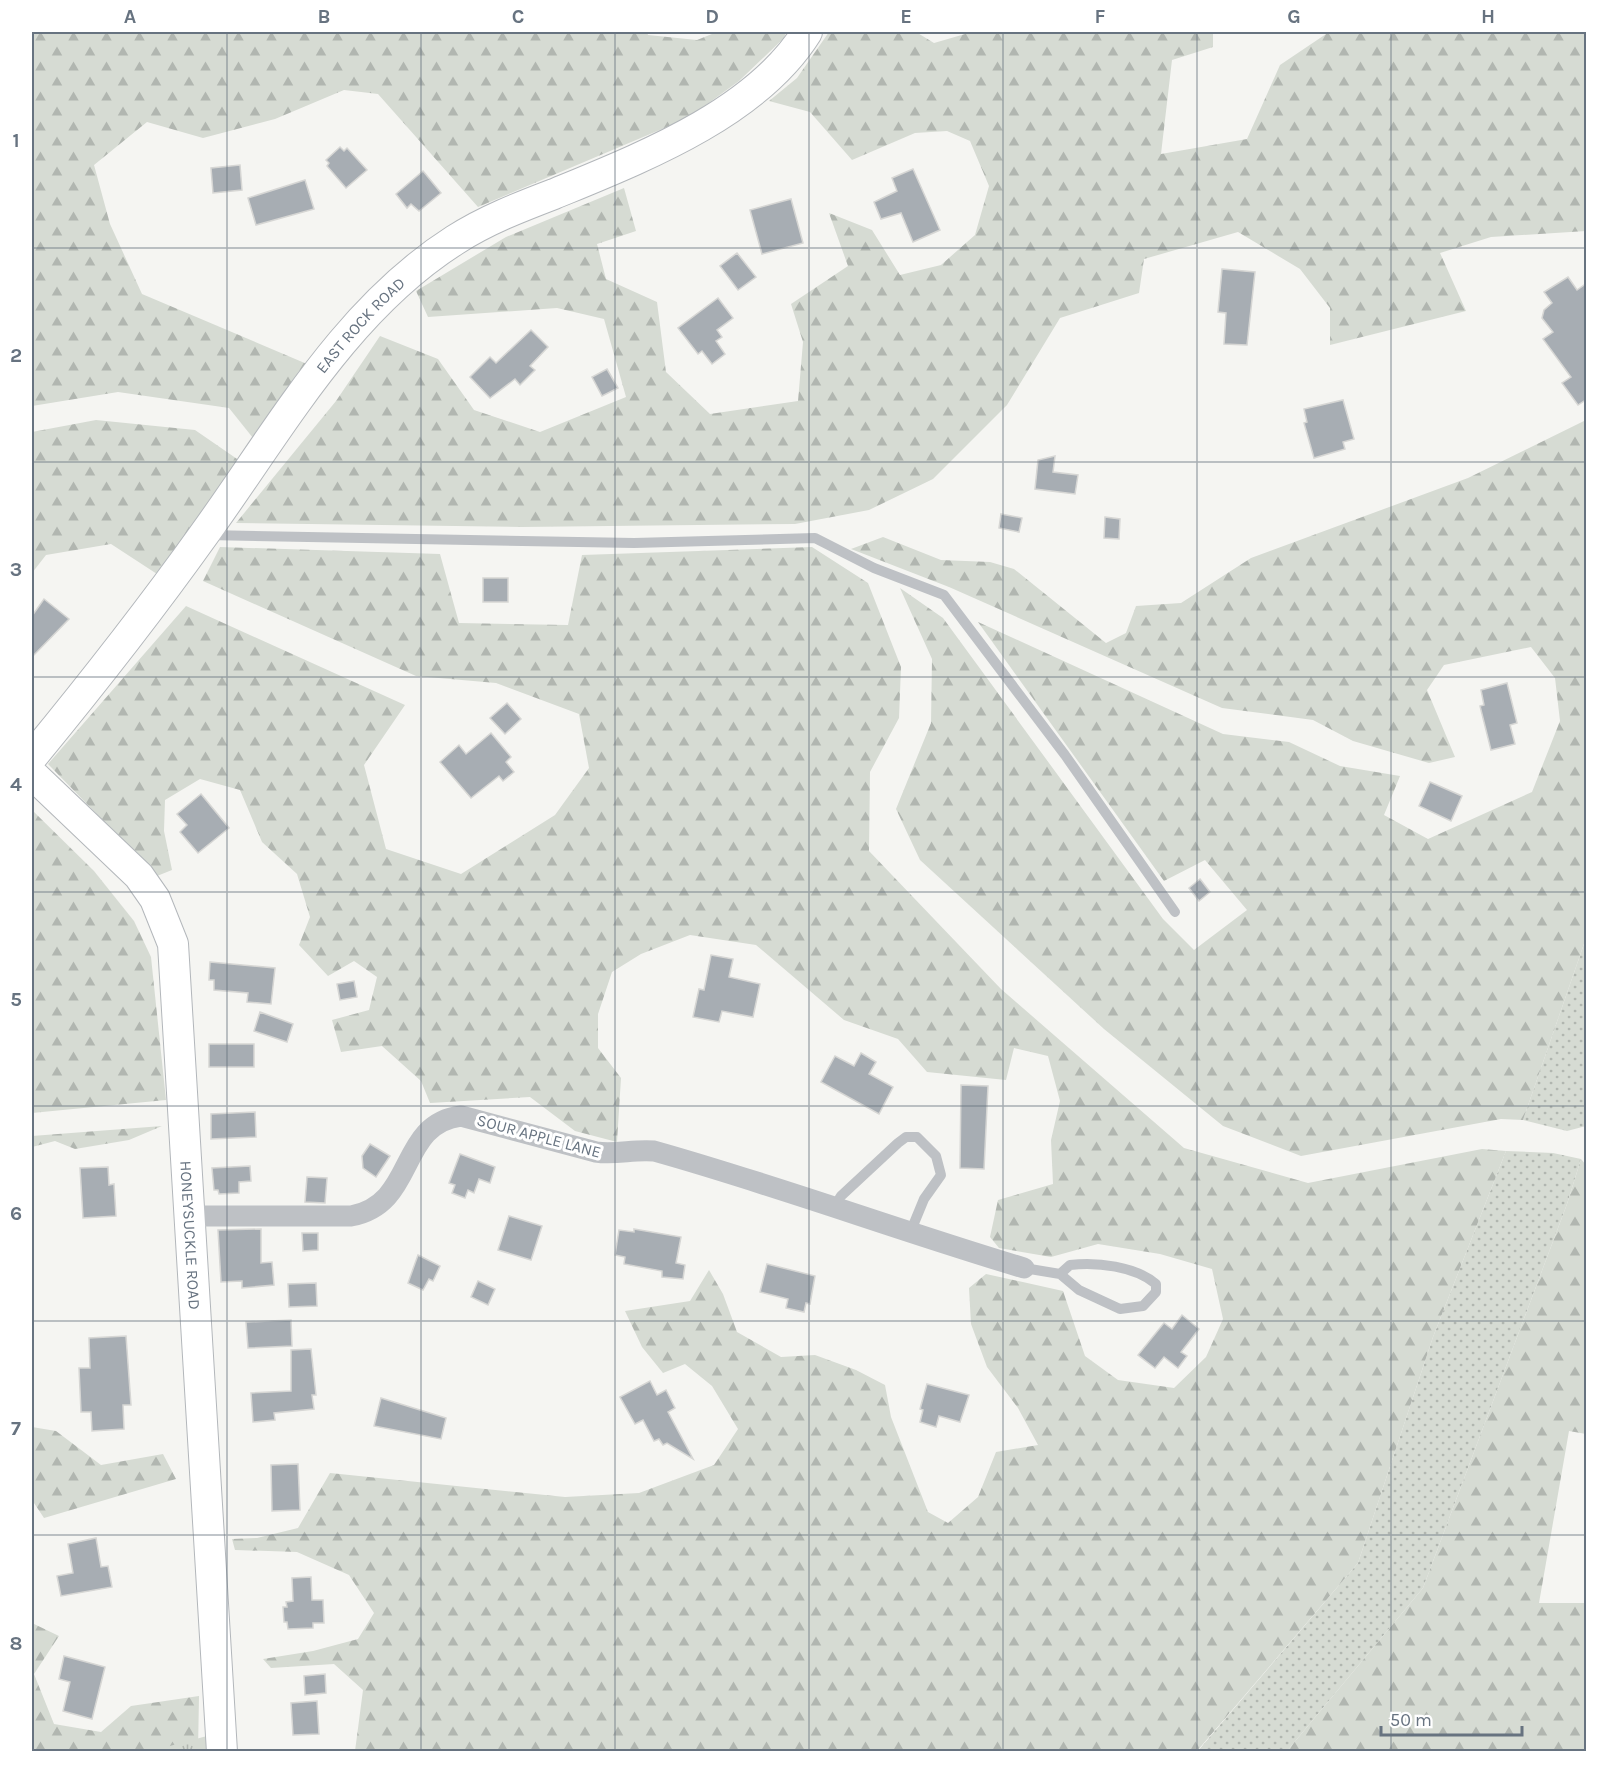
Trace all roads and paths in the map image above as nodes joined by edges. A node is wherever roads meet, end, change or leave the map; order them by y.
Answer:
1 (807, 32) edge
2 (204, 535) junction
3 (32, 757) edge
4 (32, 774) edge
5 (1175, 912) dead end
6 (834, 1207) junction
7 (190, 1216) junction
8 (910, 1233) junction
9 (1024, 1268) joint
10 (1060, 1274) junction
11 (222, 1752) edge

1 - 2 street, EAST ROCK ROAD
2 - 3 street, EAST ROCK ROAD
2 - 5 lane
4 - 7 street, HONEYSUCKLE ROAD
6 - 7 street, SOUR APPLE LANE
6 - 8 street, SOUR APPLE LANE
6 - 8 lane
7 - 11 street, HONEYSUCKLE ROAD
8 - 9 street, SOUR APPLE LANE
9 - 10 lane
10 - 10 lane

